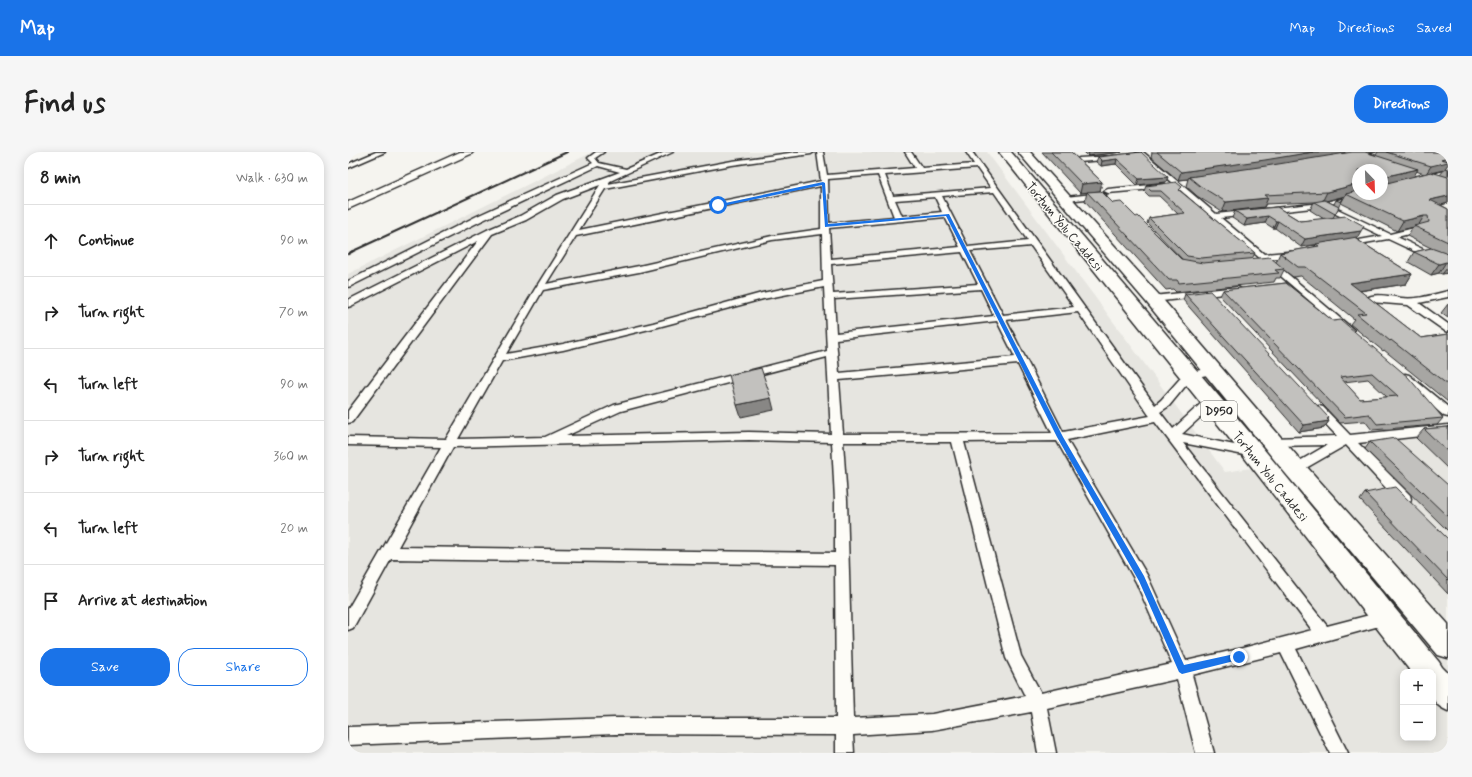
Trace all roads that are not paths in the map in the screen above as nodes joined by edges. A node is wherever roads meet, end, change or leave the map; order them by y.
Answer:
1 (382, 152) edge
2 (468, 152) edge
3 (601, 152) edge
4 (670, 152) edge
5 (811, 152) edge
6 (820, 152) edge
7 (908, 152) edge
8 (969, 152) edge
9 (1005, 152) edge
10 (1024, 152) edge
11 (1385, 152) edge
12 (1139, 154) edge
13 (1155, 154) dead end
14 (1356, 156) edge
15 (1121, 157) edge
16 (1364, 158) junction
17 (1379, 163) edge
18 (597, 164) junction
19 (348, 166) edge
20 (979, 166) junction
21 (1088, 170) edge
22 (627, 171) junction
23 (920, 171) junction
24 (880, 172) junction
25 (1448, 172) edge
26 (824, 180) junction
27 (1436, 181) edge
28 (605, 183) junction
29 (1181, 183) junction
30 (995, 190) junction
31 (937, 194) junction
32 (1352, 197) edge
33 (890, 198) junction
34 (1066, 199) junction
35 (349, 205) edge
36 (1322, 205) junction
37 (948, 214) junction
38 (1215, 216) junction
39 (899, 219) junction
40 (826, 228) junction
41 (1418, 229) edge
42 (490, 232) junction
43 (572, 234) junction
44 (1390, 237) junction
45 (1033, 243) junction
46 (1338, 246) edge
47 (966, 250) junction
48 (1301, 252) edge
49 (1263, 261) junction
50 (827, 262) junction
51 (1448, 264) edge
52 (828, 283) junction
53 (348, 284) edge
54 (1295, 284) junction
55 (984, 286) junction
56 (1279, 286) edge
57 (540, 288) junction
58 (1248, 289) edge
59 (1210, 293) junction
60 (1448, 294) edge
61 (829, 297) junction
62 (1153, 299) junction
63 (1371, 299) edge
64 (1411, 302) junction
65 (348, 304) edge
66 (1220, 304) edge
67 (1080, 309) junction
68 (1000, 318) junction
69 (1448, 329) edge
70 (1354, 334) edge
71 (831, 337) junction
72 (832, 353) junction
73 (499, 358) junction
74 (1022, 360) junction
75 (1395, 369) edge
76 (1214, 371) junction
77 (1189, 375) junction
78 (834, 378) junction
79 (1309, 400) edge
80 (1211, 401) junction
81 (1448, 413) edge
82 (1156, 415) junction
83 (348, 419) edge
84 (1448, 428) edge
85 (1172, 436) junction
86 (1060, 437) junction
87 (837, 438) junction
88 (957, 438) junction
89 (1346, 440) junction
90 (544, 441) junction
91 (348, 442) edge
92 (1272, 442) junction
93 (450, 443) junction
94 (1254, 453) junction
95 (1295, 469) junction
96 (1410, 504) edge
97 (388, 553) junction
98 (842, 559) junction
99 (1385, 618) junction
100 (348, 623) edge
101 (1324, 634) junction
102 (1285, 644) junction
103 (1448, 645) edge
104 (1182, 669) junction
105 (1426, 669) edge
106 (1436, 682) edge
107 (1448, 696) edge
108 (1037, 702) junction
109 (845, 727) junction
110 (348, 736) edge
111 (845, 753) edge
112 (1047, 753) edge
113 (1205, 753) edge
114 (1339, 753) edge

1 - 19 street
2 - 35 street
3 - 18 street
4 - 22 street
5 - 28 street
6 - 26 street
7 - 23 street
8 - 20 street
9 - 77 highway, Tortum Yolu Caddesi / D950
10 - 34 highway, Tortum Yolu Caddesi / D950
11 - 16 street
12 - 13 street
12 - 29 street
14 - 16 street
15 - 21 street
16 - 17 street
18 - 22 street
18 - 53 street
20 - 23 street
20 - 30 street
22 - 28 street
23 - 24 street
24 - 26 street
24 - 33 street
25 - 27 street
26 - 40 street
26 - 43 street
28 - 42 street
28 - 43 street
29 - 34 street
29 - 38 street
30 - 31 street
30 - 45 street
31 - 33 street
31 - 37 street
32 - 36 street
33 - 39 street
34 - 62 highway, Tortum Yolu Caddesi / D950
36 - 38 street
36 - 44 street
37 - 39 street
37 - 47 street
38 - 49 street
39 - 40 street
40 - 50 street
40 - 57 street
41 - 44 street
42 - 65 street
42 - 83 street
43 - 57 street
44 - 46 street
44 - 51 street
45 - 47 street
45 - 67 street
47 - 50 street
47 - 55 street
48 - 49 street
49 - 54 street
50 - 52 street
52 - 61 street
52 - 73 street
54 - 56 street
54 - 70 street
55 - 61 street
55 - 68 street
57 - 73 street
58 - 59 street
59 - 62 street
59 - 66 street
60 - 64 street
61 - 71 street
62 - 76 highway, Tortum Yolu Caddesi / D950
63 - 64 street
64 - 69 street
67 - 68 street
67 - 82 street
68 - 71 street
68 - 74 street
71 - 72 street
72 - 78 street
72 - 90 street
73 - 93 street
74 - 78 street
74 - 86 street
75 - 81 street
76 - 77 street
76 - 92 highway, Tortum Yolu Caddesi / D950
77 - 80 highway, Tortum Yolu Caddesi / D950
77 - 82 street
78 - 87 street
79 - 89 street
80 - 85 street
80 - 94 highway, Tortum Yolu Caddesi / D950
82 - 85 street
82 - 86 street
84 - 89 street
85 - 94 street
85 - 101 street
86 - 88 street
86 - 104 street
87 - 88 street
87 - 90 street
87 - 98 street
88 - 108 street
89 - 92 street
89 - 95 street
89 - 96 street
90 - 93 street
91 - 93 street
92 - 95 highway, Tortum Yolu Caddesi / D950
93 - 97 street
94 - 99 highway, Tortum Yolu Caddesi / D950
95 - 103 highway, Tortum Yolu Caddesi / D950
97 - 98 street
97 - 100 street
98 - 109 street
99 - 101 street
99 - 105 highway, Tortum Yolu Caddesi / D950
101 - 102 street
102 - 104 street
102 - 114 street
104 - 108 street
104 - 113 street
106 - 107 highway
108 - 109 street
108 - 112 street
109 - 110 street
109 - 111 street

